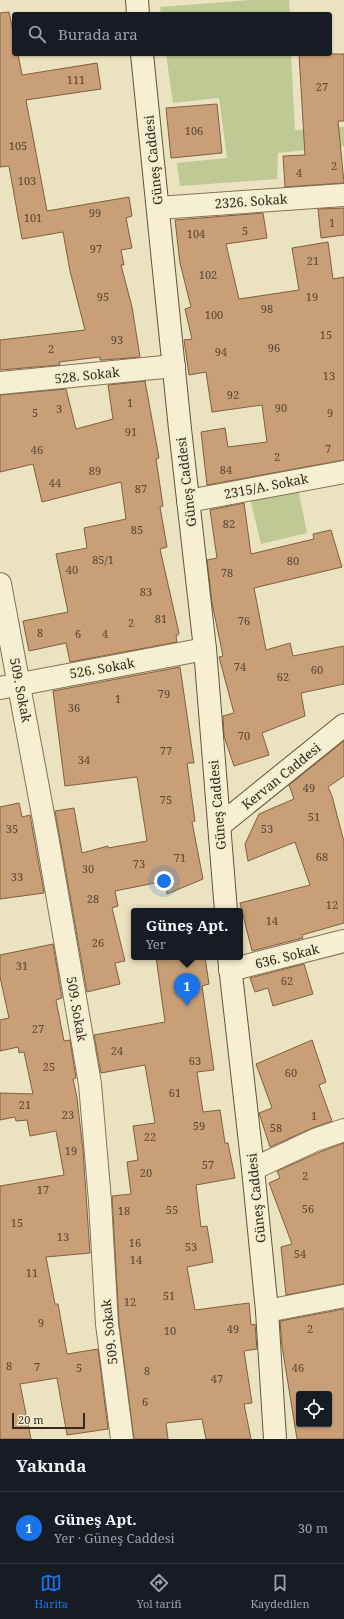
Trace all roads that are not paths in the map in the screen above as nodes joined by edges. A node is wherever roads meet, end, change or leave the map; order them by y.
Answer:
1 (137, 0) edge
2 (138, 12) edge
3 (142, 56) edge
4 (344, 195) edge
5 (158, 208) junction
6 (174, 366) junction
7 (0, 383) edge
8 (344, 472) edge
9 (188, 501) junction
10 (0, 584) edge
11 (205, 649) junction
12 (10, 685) edge
13 (344, 725) edge
14 (219, 826) junction
15 (226, 908) edge
16 (344, 941) edge
17 (230, 964) edge
18 (344, 1130) edge
19 (253, 1169) junction
20 (344, 1296) edge
21 (267, 1312) junction
22 (122, 1439) edge
23 (275, 1439) edge

1 - 2 street
3 - 5 street, Güneş Caddesi
4 - 5 street, 2326. Sokak
5 - 6 street, Güneş Caddesi
6 - 7 street, 528. Sokak
6 - 9 street, Güneş Caddesi
8 - 9 street, 2315/A. Sokak
9 - 11 street, Güneş Caddesi
10 - 12 street, 509. Sokak
11 - 12 street, 526. Sokak
11 - 14 street, Güneş Caddesi
12 - 22 street, 509. Sokak
13 - 14 street, Kervan Caddesi
14 - 15 street, Güneş Caddesi
16 - 17 street, 636. Sokak
17 - 19 street, Güneş Caddesi
18 - 19 street
19 - 21 street, Güneş Caddesi
20 - 21 street
21 - 23 street, Güneş Caddesi

